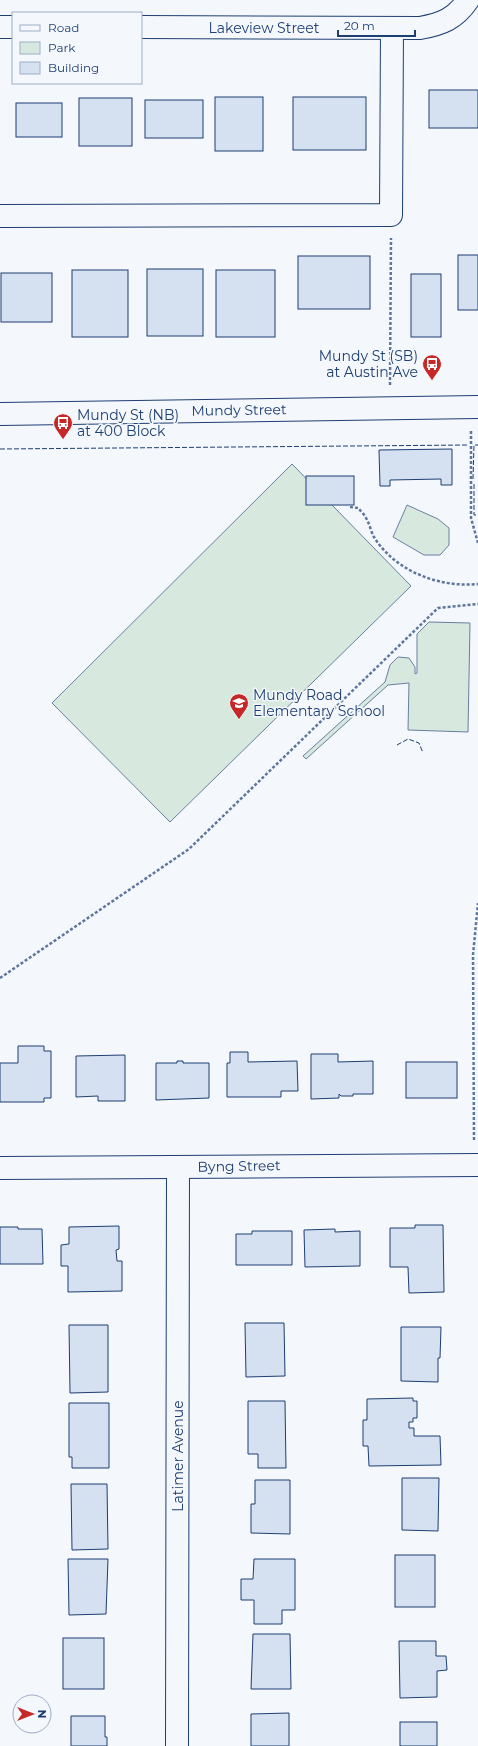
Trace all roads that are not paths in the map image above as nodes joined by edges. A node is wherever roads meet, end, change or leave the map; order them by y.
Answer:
1 (462, 7) edge
2 (0, 27) edge
3 (12, 27) edge
4 (142, 27) edge
5 (392, 28) junction
6 (0, 216) edge
7 (478, 407) edge
8 (0, 414) edge
9 (478, 1165) edge
10 (178, 1167) junction
11 (0, 1168) edge
12 (177, 1746) edge

1 - 5 street, Lakeview Street
2 - 3 street
4 - 5 street, Lakeview Street
5 - 6 street
7 - 8 street, Mundy Street
9 - 10 street, Byng Street
10 - 11 street, Byng Street
10 - 12 street, Latimer Avenue

